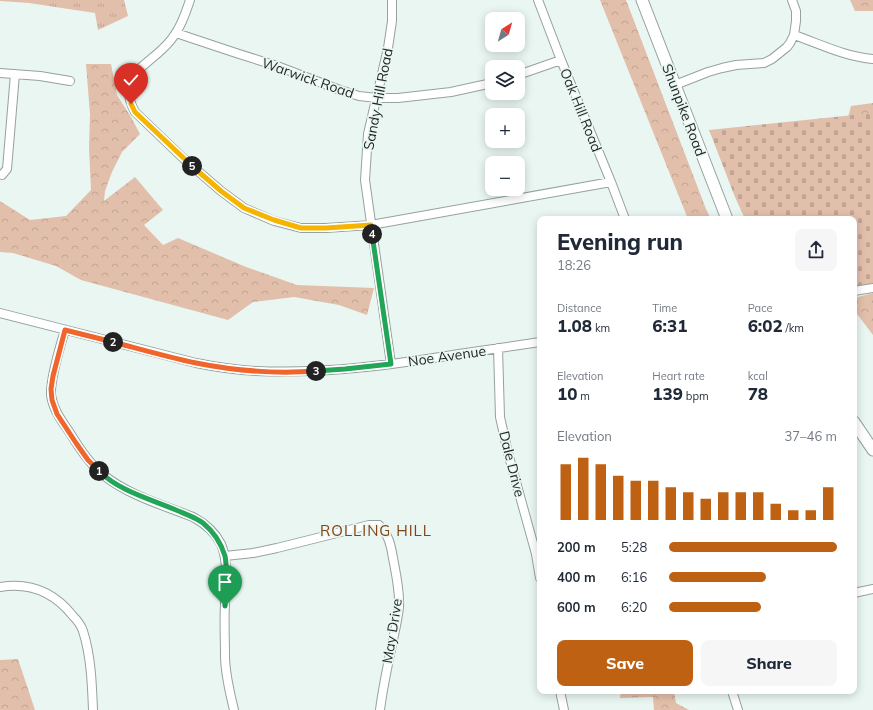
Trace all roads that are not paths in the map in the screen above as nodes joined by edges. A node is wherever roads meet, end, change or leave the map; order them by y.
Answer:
1 (190, 0) edge
2 (392, 0) edge
3 (538, 0) edge
4 (642, 0) edge
5 (792, 0) edge
6 (176, 33) junction
7 (794, 35) junction
8 (561, 60) junction
9 (873, 60) edge
10 (0, 73) edge
11 (525, 73) edge
12 (15, 74) junction
13 (70, 80) dead end
14 (485, 85) edge
15 (675, 85) junction
16 (377, 98) junction
17 (2, 175) dead end
18 (611, 182) junction
19 (624, 216) edge
20 (726, 216) edge
21 (371, 225) junction
22 (873, 288) edge
23 (857, 291) edge
24 (0, 314) edge
25 (65, 330) junction
26 (537, 342) edge
27 (498, 348) junction
28 (391, 364) junction
29 (857, 426) edge
30 (873, 450) edge
31 (224, 556) junction
32 (537, 563) edge
33 (0, 587) edge
34 (873, 589) edge
35 (857, 592) edge
36 (561, 694) edge
37 (733, 694) edge
38 (94, 710) edge
39 (234, 710) edge
40 (380, 710) edge
41 (564, 710) edge
42 (738, 710) edge

1 - 6 street
2 - 16 street, Sandy Hill Road
3 - 8 street, Oak Hill Road
4 - 15 main road, Shunpike Road
5 - 7 street
6 - 16 street, Warwick Road
6 - 21 street
7 - 9 street
7 - 15 street
8 - 11 street
8 - 18 street, Oak Hill Road
10 - 12 street
12 - 13 street
12 - 17 street
14 - 16 street, Warwick Road
15 - 20 main road, Shunpike Road
16 - 21 street, Sandy Hill Road
18 - 19 street, Oak Hill Road
18 - 21 street
21 - 28 street, Sandy Hill Road
22 - 23 street
24 - 25 street, Noe Avenue
25 - 28 street, Noe Avenue
25 - 31 street
26 - 27 street, Noe Avenue
27 - 28 street, Noe Avenue
27 - 32 street, Dale Drive
29 - 30 main road
31 - 39 street
31 - 40 street, May Drive
33 - 38 street
34 - 35 street
36 - 41 street
37 - 42 street

